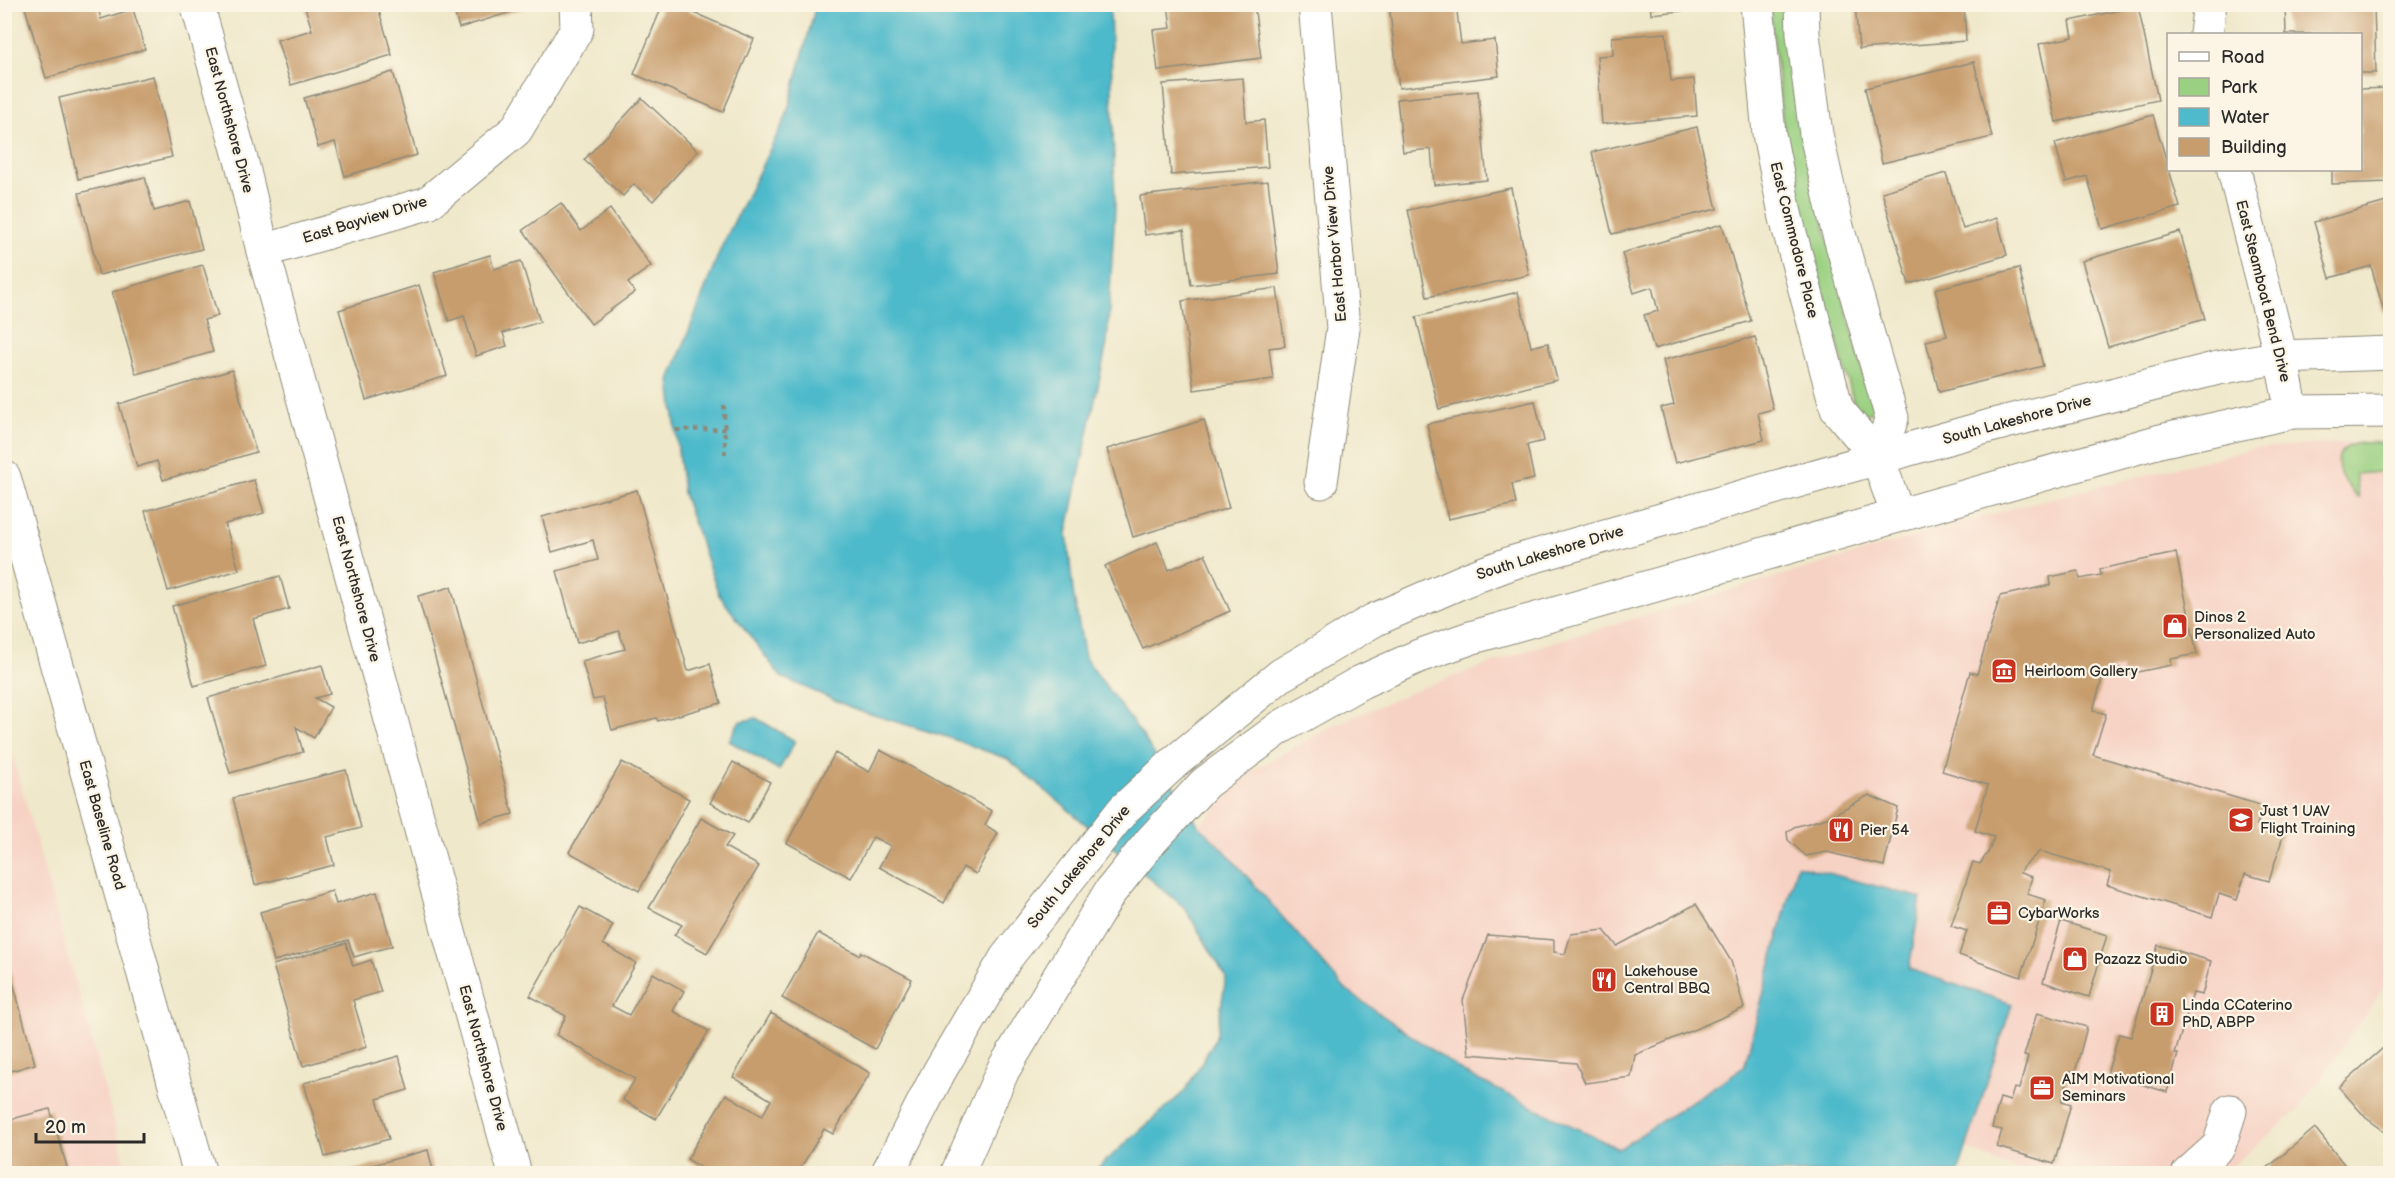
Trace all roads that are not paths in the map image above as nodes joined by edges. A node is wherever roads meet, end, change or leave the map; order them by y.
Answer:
1 (197, 4) edge
2 (576, 4) edge
3 (1315, 4) edge
4 (1757, 4) edge
5 (1802, 4) edge
6 (2210, 4) edge
7 (2206, 33) edge
8 (2234, 171) edge
9 (263, 251) junction
10 (2391, 353) edge
11 (2281, 357) junction
12 (2391, 411) edge
13 (2292, 412) junction
14 (1878, 458) junction
15 (4, 477) edge
16 (1321, 482) dead end
17 (1898, 516) junction
18 (2230, 1111) dead end
19 (200, 1173) edge
20 (515, 1173) edge
21 (887, 1173) edge
22 (957, 1173) edge
23 (2188, 1173) edge

1 - 9 street, East Northshore Drive
2 - 9 street, East Bayview Drive
3 - 16 street, East Harbor View Drive
4 - 14 street, East Commodore Place
5 - 14 street
6 - 7 street
8 - 11 street, East Steamboat Bend Drive
9 - 20 street, East Northshore Drive
10 - 11 street, South Lakeshore Drive
11 - 13 street, East Steamboat Bend Drive
11 - 14 street, South Lakeshore Drive
12 - 13 street
13 - 17 street
14 - 17 street, East Commodore Place
14 - 21 street, South Lakeshore Drive
15 - 19 street, East Baseline Road
17 - 22 street
18 - 23 street

